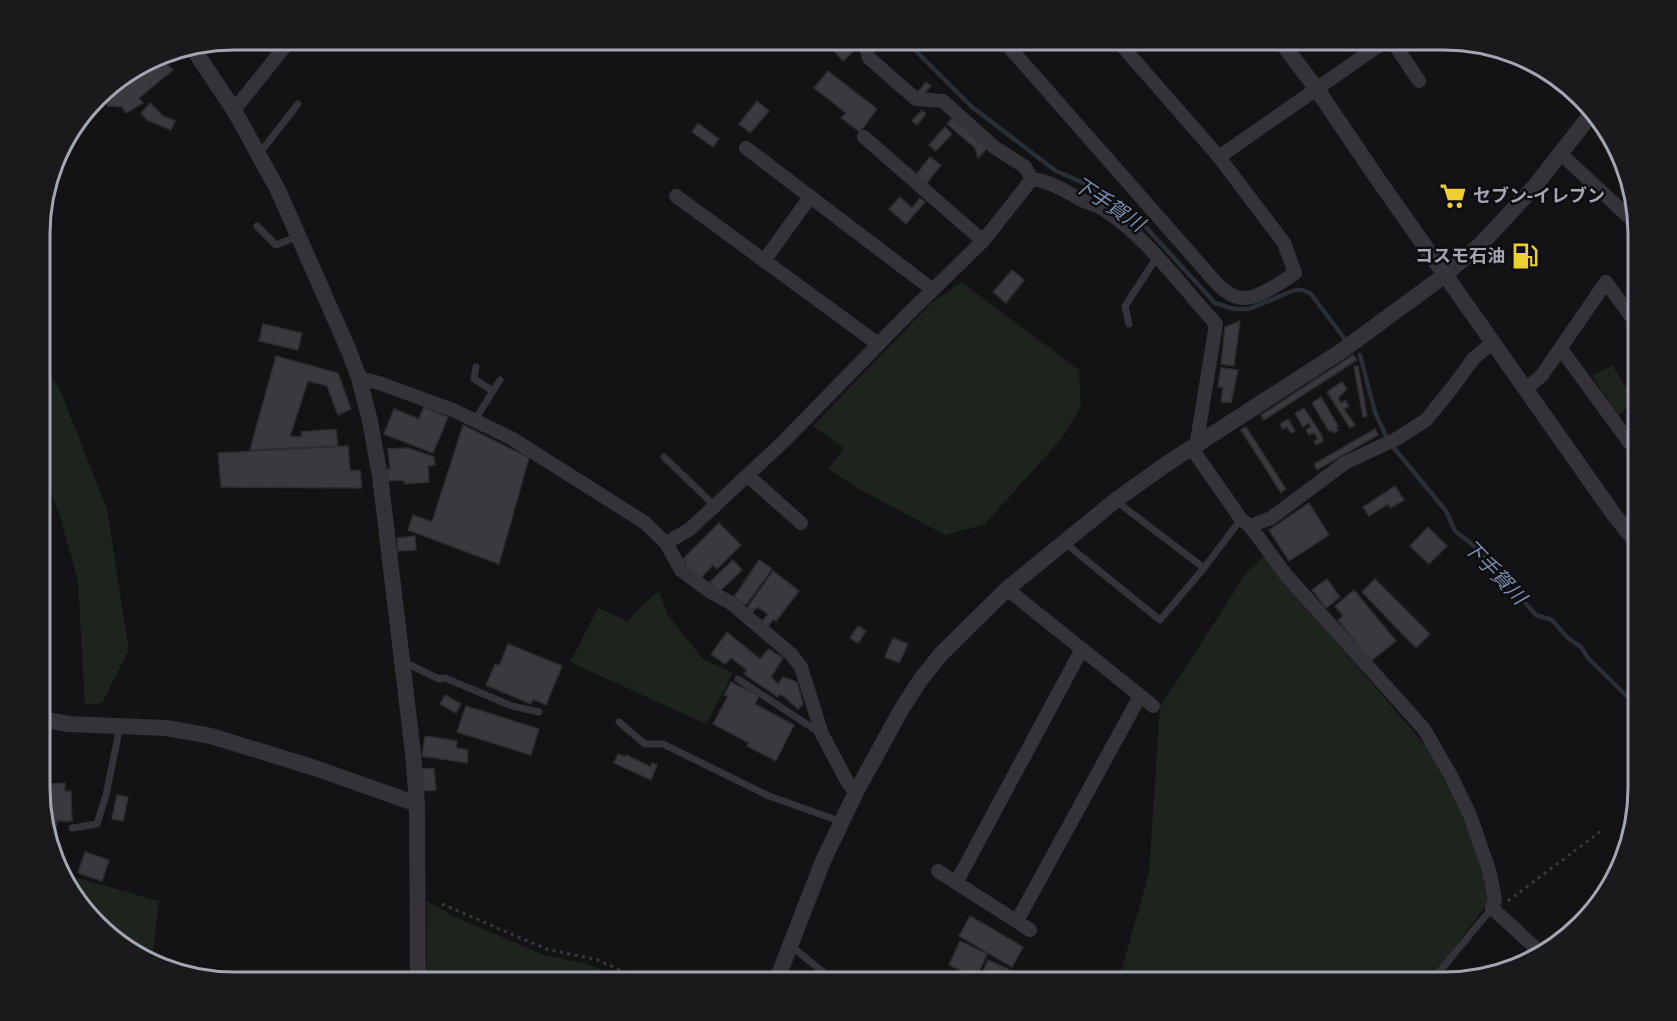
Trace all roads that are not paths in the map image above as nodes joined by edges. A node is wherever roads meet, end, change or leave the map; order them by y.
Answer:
1 (276, 50) edge
2 (866, 50) edge
3 (1012, 50) edge
4 (1126, 50) edge
5 (1287, 50) edge
6 (1373, 50) edge
7 (1398, 50) edge
8 (280, 52) joint
9 (196, 53) edge
10 (1419, 81) dead end
11 (1316, 88) junction
12 (298, 104) dead end
13 (234, 110) junction
14 (1587, 119) edge
15 (864, 137) dead end
16 (746, 148) dead end
17 (258, 154) junction
18 (1561, 154) junction
19 (1219, 158) junction
20 (1032, 179) junction
21 (676, 196) dead end
22 (810, 197) junction
23 (1626, 215) edge
24 (257, 226) dead end
25 (298, 236) junction
26 (983, 241) junction
27 (1157, 256) junction
28 (764, 261) junction
29 (1445, 275) junction
30 (933, 290) junction
31 (1627, 311) edge
32 (1129, 324) dead end
33 (1492, 343) junction
34 (878, 344) junction
35 (1561, 349) junction
36 (476, 367) dead end
37 (359, 378) junction
38 (500, 380) dead end
39 (1526, 389) junction
40 (493, 392) junction
41 (474, 420) junction
42 (1627, 439) edge
43 (1197, 444) junction
44 (664, 457) dead end
45 (748, 476) junction
46 (1116, 500) junction
47 (716, 506) junction
48 (1245, 522) junction
49 (801, 523) dead end
50 (1627, 531) edge
51 (1063, 542) junction
52 (666, 543) junction
53 (1204, 568) junction
54 (1007, 589) junction
55 (1082, 650) junction
56 (402, 661) junction
57 (738, 679) dead end
58 (1140, 696) junction
59 (1153, 706) dead end
60 (539, 712) dead end
61 (49, 720) edge
62 (619, 722) dead end
63 (120, 726) junction
64 (822, 734) junction
65 (856, 792) junction
66 (417, 804) junction
67 (842, 822) junction
68 (72, 828) dead end
69 (938, 872) dead end
70 (956, 883) junction
71 (1492, 908) junction
72 (1017, 921) junction
73 (1030, 930) dead end
74 (790, 945) junction
75 (1534, 947) edge
76 (1440, 971) dead end
77 (418, 972) edge
78 (780, 972) edge
79 (822, 972) edge

1 - 8 lane
2 - 20 street
3 - 19 street
4 - 19 street
5 - 11 street
6 - 11 street
7 - 10 street
8 - 13 street
9 - 13 street
11 - 19 street
11 - 29 street
12 - 17 lane
13 - 17 street
14 - 18 street
15 - 26 street
16 - 22 street
17 - 25 street
18 - 23 street
18 - 29 street
20 - 26 street
20 - 27 street
21 - 28 street
22 - 28 street
22 - 30 street
24 - 25 lane
25 - 37 street
26 - 30 street
27 - 32 lane
27 - 43 street
28 - 34 street
29 - 33 street
29 - 43 street
30 - 34 street
31 - 35 street
33 - 39 street
33 - 48 street
34 - 45 street
35 - 39 street
35 - 42 street
36 - 40 lane
37 - 41 street
37 - 56 street
38 - 40 lane
39 - 50 street
40 - 41 lane
41 - 52 street
43 - 46 street
43 - 48 street
44 - 47 lane
45 - 47 street
45 - 49 street
46 - 51 street
46 - 53 lane
47 - 52 street
48 - 53 lane
48 - 71 street
51 - 53 lane
51 - 54 street
52 - 64 street
54 - 55 street
54 - 65 street
55 - 58 street
55 - 70 street
56 - 60 lane
56 - 66 street
57 - 64 lane
58 - 59 street
58 - 72 street
61 - 63 street
62 - 67 lane
63 - 66 street
63 - 68 lane
64 - 65 street
65 - 67 street
66 - 77 street
67 - 74 street
69 - 70 street
70 - 72 street
71 - 75 street
71 - 76 lane
72 - 73 street
74 - 78 street
74 - 79 lane

